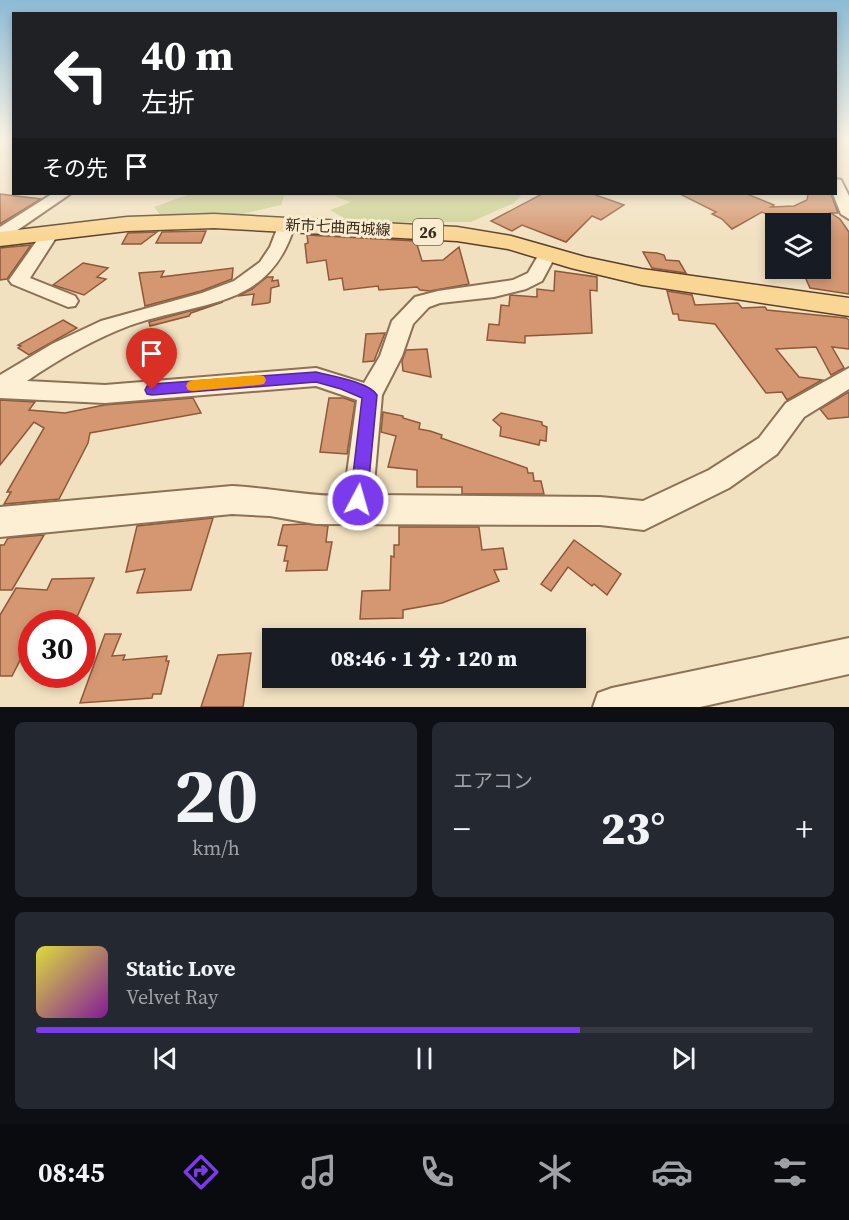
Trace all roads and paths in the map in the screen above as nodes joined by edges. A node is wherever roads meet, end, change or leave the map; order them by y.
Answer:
1 (837, 185) edge
2 (61, 195) edge
3 (849, 214) edge
4 (287, 224) junction
5 (51, 233) junction
6 (0, 234) edge
7 (0, 239) edge
8 (548, 254) junction
9 (68, 301) dead end
10 (849, 307) edge
11 (849, 377) edge
12 (0, 388) edge
13 (370, 395) junction
14 (364, 511) junction
15 (0, 522) edge
16 (849, 656) edge
17 (612, 707) edge

1 - 3 street
2 - 6 street
4 - 5 main road, 新市七曲西城線 / 26
4 - 8 main road, 新市七曲西城線 / 26
4 - 12 street
5 - 7 main road, 新市七曲西城線 / 26
5 - 9 street
8 - 10 main road, 新市七曲西城線 / 26
8 - 13 street
11 - 14 street
12 - 13 street
13 - 14 street
14 - 15 street
16 - 17 street

